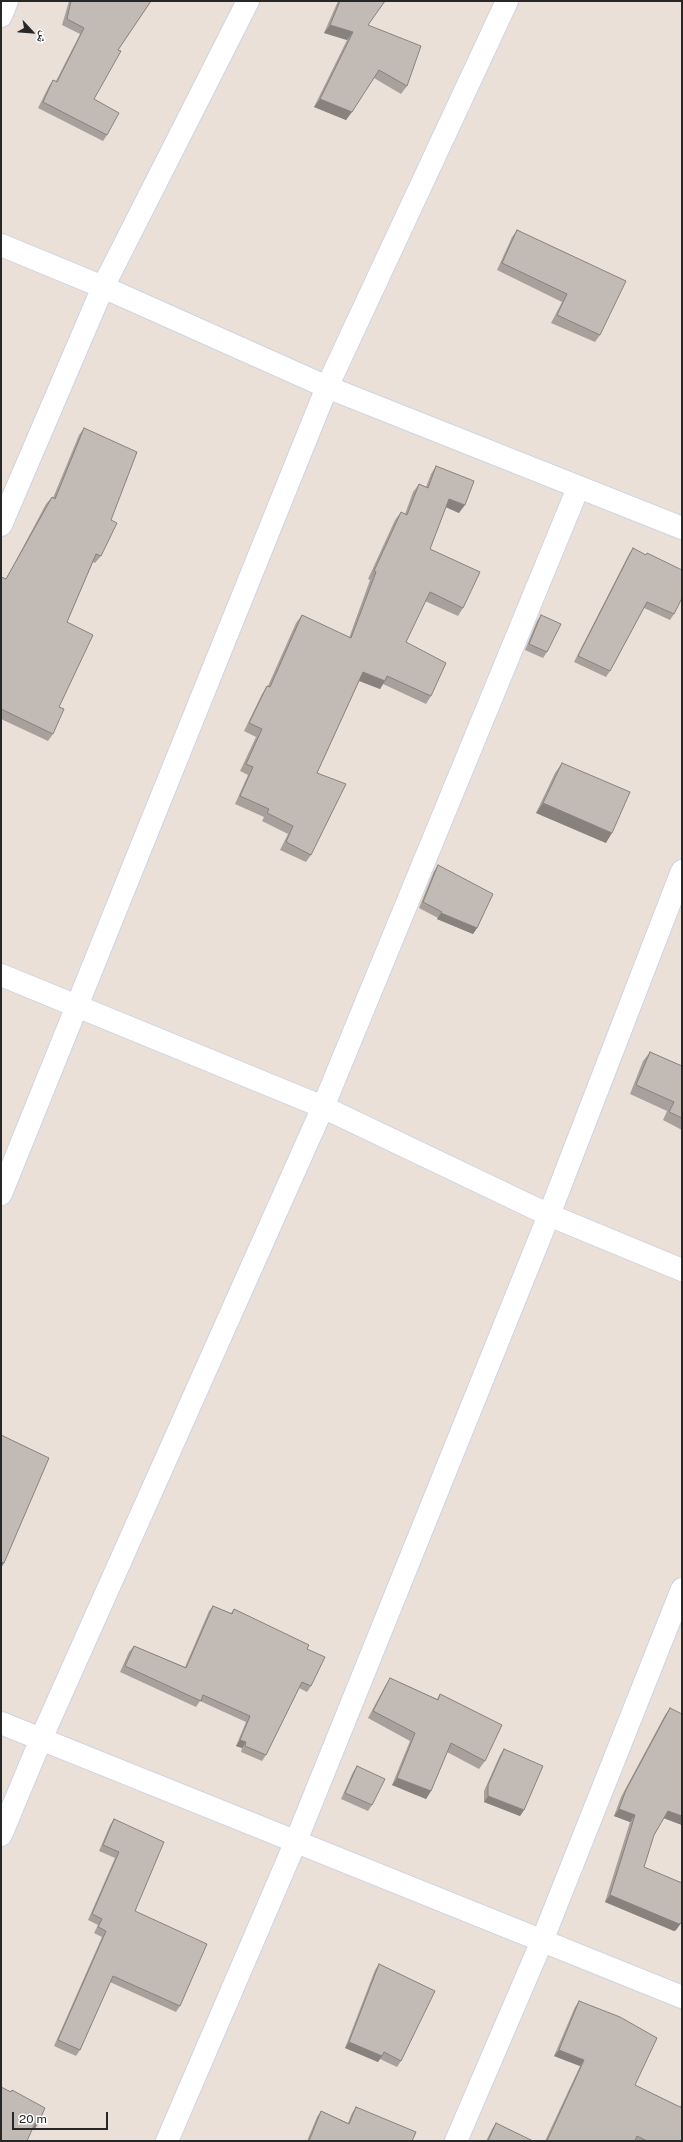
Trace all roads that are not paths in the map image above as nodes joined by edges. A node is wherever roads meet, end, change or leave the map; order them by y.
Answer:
1 (7, 1) edge
2 (248, 1) edge
3 (507, 1) edge
4 (1, 16) edge
5 (1, 245) edge
6 (103, 287) junction
7 (327, 387) junction
8 (578, 488) junction
9 (1, 525) edge
10 (682, 528) edge
11 (682, 871) edge
12 (1, 975) edge
13 (77, 1005) junction
14 (323, 1107) junction
15 (1, 1194) edge
16 (549, 1215) junction
17 (682, 1270) edge
18 (682, 1589) edge
19 (1, 1723) edge
20 (41, 1738) junction
21 (1, 1835) edge
22 (296, 1841) junction
23 (542, 1941) junction
24 (682, 1997) edge
25 (167, 2141) edge
26 (456, 2141) edge

1 - 4 street
2 - 6 street
3 - 7 street
5 - 6 street
6 - 7 street
6 - 9 street
7 - 8 street
7 - 13 street
8 - 10 street
8 - 14 street
11 - 16 street
12 - 13 street
13 - 14 street
13 - 15 street
14 - 16 street
14 - 20 street
16 - 17 street
16 - 22 street
18 - 23 street
19 - 20 street
20 - 21 street
20 - 22 street
22 - 23 street
22 - 25 street
23 - 24 street
23 - 26 street

